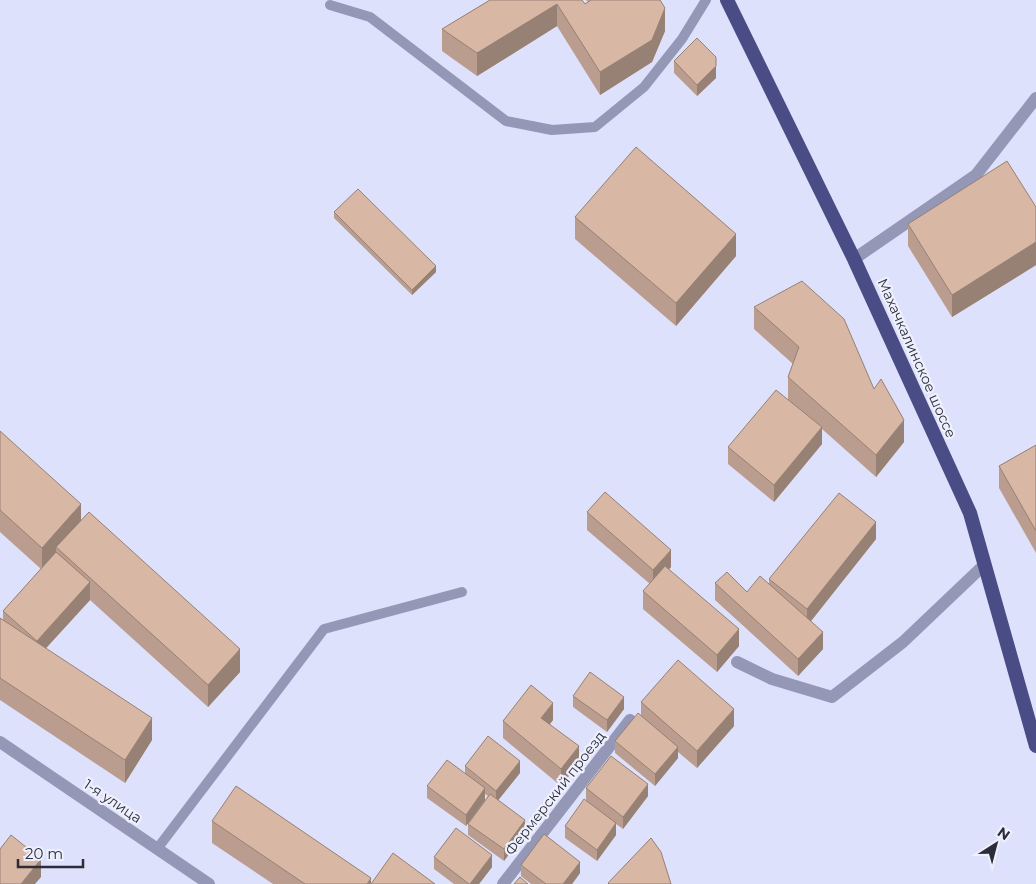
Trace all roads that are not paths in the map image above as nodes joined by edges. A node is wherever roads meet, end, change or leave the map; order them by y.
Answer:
1 (706, 0) edge
2 (727, 0) edge
3 (330, 5) dead end
4 (1036, 98) edge
5 (854, 259) junction
6 (984, 565) junction
7 (462, 592) dead end
8 (737, 662) dead end
9 (630, 720) edge
10 (0, 742) edge
11 (1036, 746) edge
12 (157, 849) junction
13 (209, 884) edge
14 (503, 884) edge

1 - 3 lane
2 - 5 highway, Махачкалинское шоссе
4 - 5 street
5 - 6 highway, Махачкалинское шоссе
6 - 8 street
6 - 11 highway, Махачкалинское шоссе
7 - 12 lane
9 - 14 street, Фермерский проезд
10 - 12 street, 1-я улица
12 - 13 street, 1-я улица

